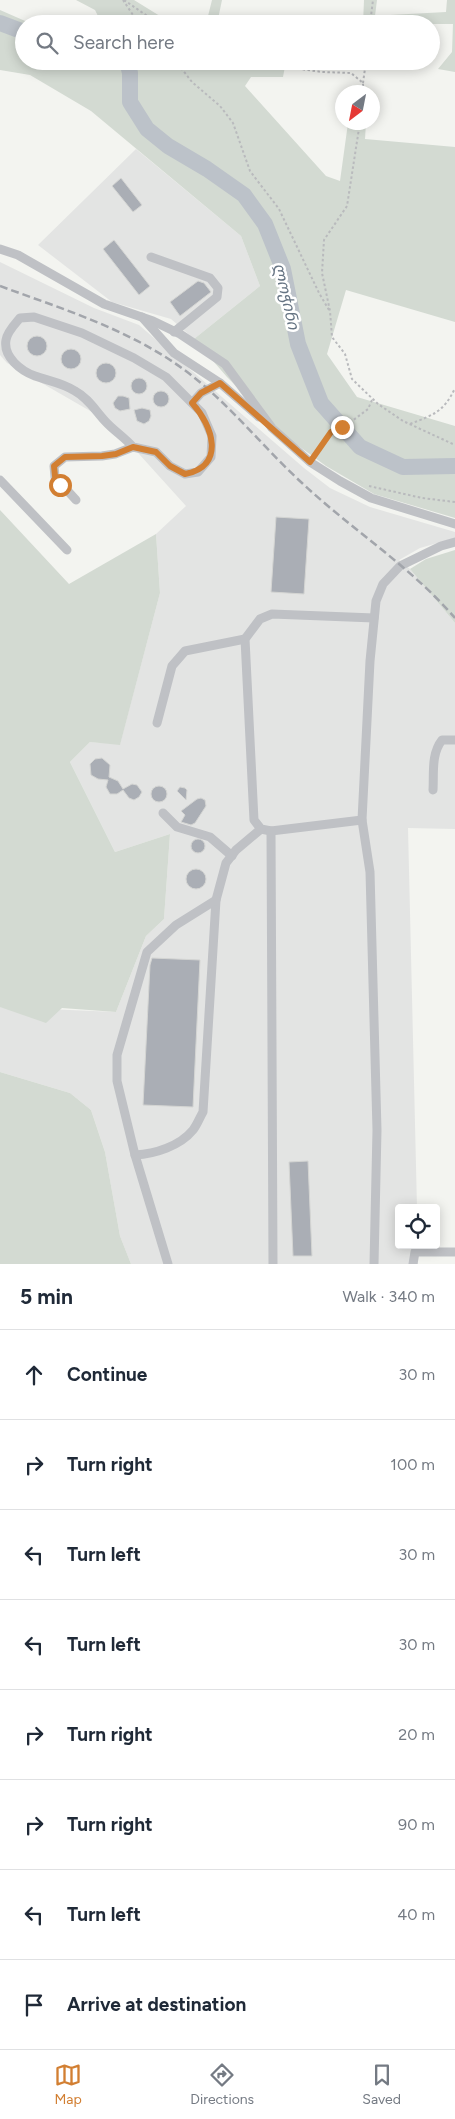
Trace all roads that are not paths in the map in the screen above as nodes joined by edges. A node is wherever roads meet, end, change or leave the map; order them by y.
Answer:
1 (0, 249) edge
2 (151, 257) dead end
3 (142, 317) junction
4 (174, 332) junction
5 (220, 383) junction
6 (192, 403) junction
7 (272, 428) junction
8 (133, 447) junction
9 (0, 480) edge
10 (76, 500) dead end
11 (455, 524) edge
12 (455, 542) edge
13 (67, 550) dead end
14 (374, 618) junction
15 (245, 639) junction
16 (157, 723) dead end
17 (455, 740) edge
18 (433, 790) dead end
19 (163, 813) dead end
20 (362, 820) junction
21 (266, 830) junction
22 (232, 856) junction
23 (216, 900) junction
24 (135, 1155) junction
25 (455, 1252) edge
26 (168, 1264) edge
27 (273, 1264) edge
28 (374, 1264) edge
29 (413, 1264) edge

1 - 3 street
2 - 4 street
3 - 4 street
3 - 5 street
4 - 7 street
5 - 6 street
5 - 7 street
6 - 8 street
6 - 8 street
7 - 11 street
8 - 10 street
9 - 13 street
12 - 14 street
14 - 15 street
14 - 20 street
15 - 16 street
15 - 21 street
17 - 18 street
19 - 22 street
20 - 21 street
20 - 28 street
21 - 22 street
21 - 27 street
22 - 23 street
23 - 24 street
23 - 24 street
24 - 26 street
25 - 29 street

